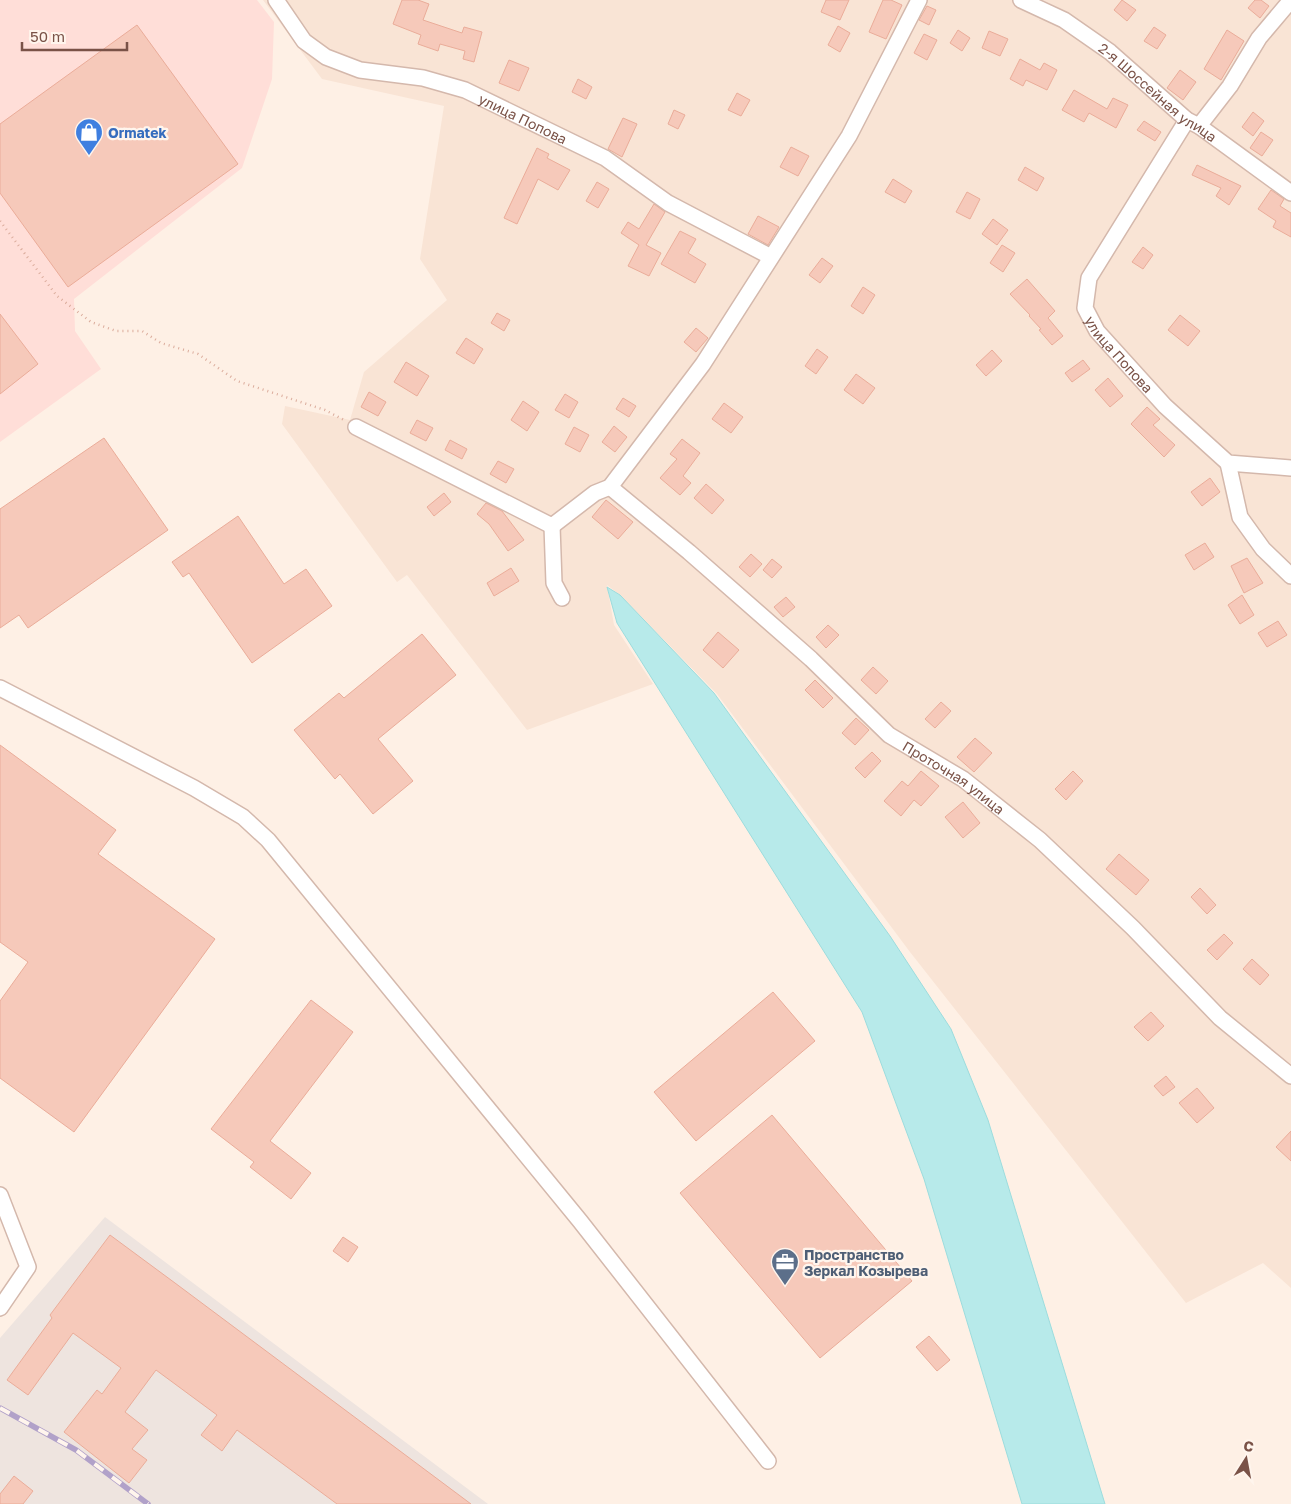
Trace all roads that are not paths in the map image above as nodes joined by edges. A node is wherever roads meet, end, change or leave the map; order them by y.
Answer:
1 (276, 0) edge
2 (918, 0) edge
3 (1021, 0) edge
4 (1291, 0) edge
5 (1193, 123) junction
6 (1291, 193) edge
7 (771, 257) junction
8 (356, 426) road end
9 (1228, 463) junction
10 (1291, 468) edge
11 (610, 487) junction
12 (552, 526) junction
13 (1291, 576) edge
14 (562, 598) dead end
15 (0, 688) edge
16 (1291, 1076) edge
17 (0, 1195) edge
18 (0, 1308) edge
19 (768, 1461) dead end

1 - 7 street, улица Попова
2 - 7 street
3 - 5 street, 2-я Шоссейная улица
4 - 5 street, улица Попова
5 - 6 street, 2-я Шоссейная улица
5 - 9 street, улица Попова
7 - 11 street
8 - 12 street
9 - 10 street
9 - 13 street
11 - 12 street
11 - 16 street, Проточная улица
12 - 14 street
15 - 19 street
17 - 18 street

